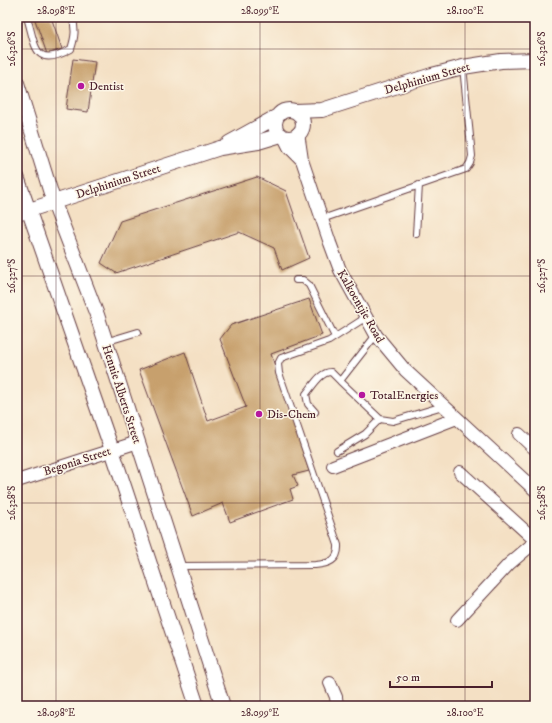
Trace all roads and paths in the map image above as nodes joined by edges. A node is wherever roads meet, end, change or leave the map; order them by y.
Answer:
1 (28, 17) edge
2 (72, 17) edge
3 (535, 60) edge
4 (463, 67) junction
5 (17, 83) edge
6 (322, 110) junction
7 (294, 111) junction
8 (276, 117) junction
9 (300, 130) junction
10 (283, 136) junction
11 (220, 148) junction
12 (302, 160) junction
13 (17, 177) edge
14 (419, 185) junction
15 (54, 203) junction
16 (22, 213) edge
17 (322, 219) junction
18 (416, 234) dead end
19 (296, 280) dead end
20 (365, 318) junction
21 (138, 332) dead end
22 (376, 335) junction
23 (335, 337) junction
24 (105, 342) junction
25 (340, 381) junction
26 (444, 405) junction
27 (315, 412) dead end
28 (457, 418) junction
29 (380, 419) junction
30 (519, 434) dead end
31 (138, 442) junction
32 (535, 449) edge
33 (112, 450) junction
34 (337, 451) dead end
35 (333, 466) dead end
36 (460, 472) dead end
37 (17, 481) edge
38 (535, 490) edge
39 (535, 541) edge
40 (178, 566) junction
41 (457, 620) dead end
42 (330, 683) dead end
43 (197, 706) edge
44 (223, 706) edge
45 (337, 706) edge

1 - 2 lane
3 - 4 street, Delphinium Street
4 - 6 street, Delphinium Street
4 - 14 lane
5 - 15 street, Hennie Alberts Street
6 - 7 street, Delphinium Street
6 - 9 street, Delphinium Street
7 - 8 street
7 - 9 street
8 - 10 street
8 - 11 street, Delphinium Street
9 - 10 street
9 - 12 street, Kalkoentjie Road
10 - 11 street, Delphinium Street
10 - 12 street, Kalkoentjie Road
11 - 15 street, Delphinium Street
12 - 17 street, Kalkoentjie Road
13 - 16 street
14 - 17 lane
14 - 18 lane
15 - 16 street, Delphinium Street
15 - 24 street, Hennie Alberts Street
16 - 33 street
17 - 20 street, Kalkoentjie Road
19 - 23 lane
20 - 22 street, Kalkoentjie Road
20 - 23 lane
21 - 24 lane
22 - 25 lane
22 - 26 street, Kalkoentjie Road
23 - 40 lane
24 - 31 street, Hennie Alberts Street
25 - 27 lane
25 - 29 lane
26 - 28 street, Kalkoentjie Road
26 - 29 lane
28 - 35 street
28 - 38 street, Kalkoentjie Road
29 - 34 lane
30 - 32 street
31 - 33 street, Begonia Street
31 - 40 street, Hennie Alberts Street
33 - 37 street, Begonia Street
33 - 43 street
36 - 39 street
39 - 41 street
40 - 44 street, Hennie Alberts Street
42 - 45 street

